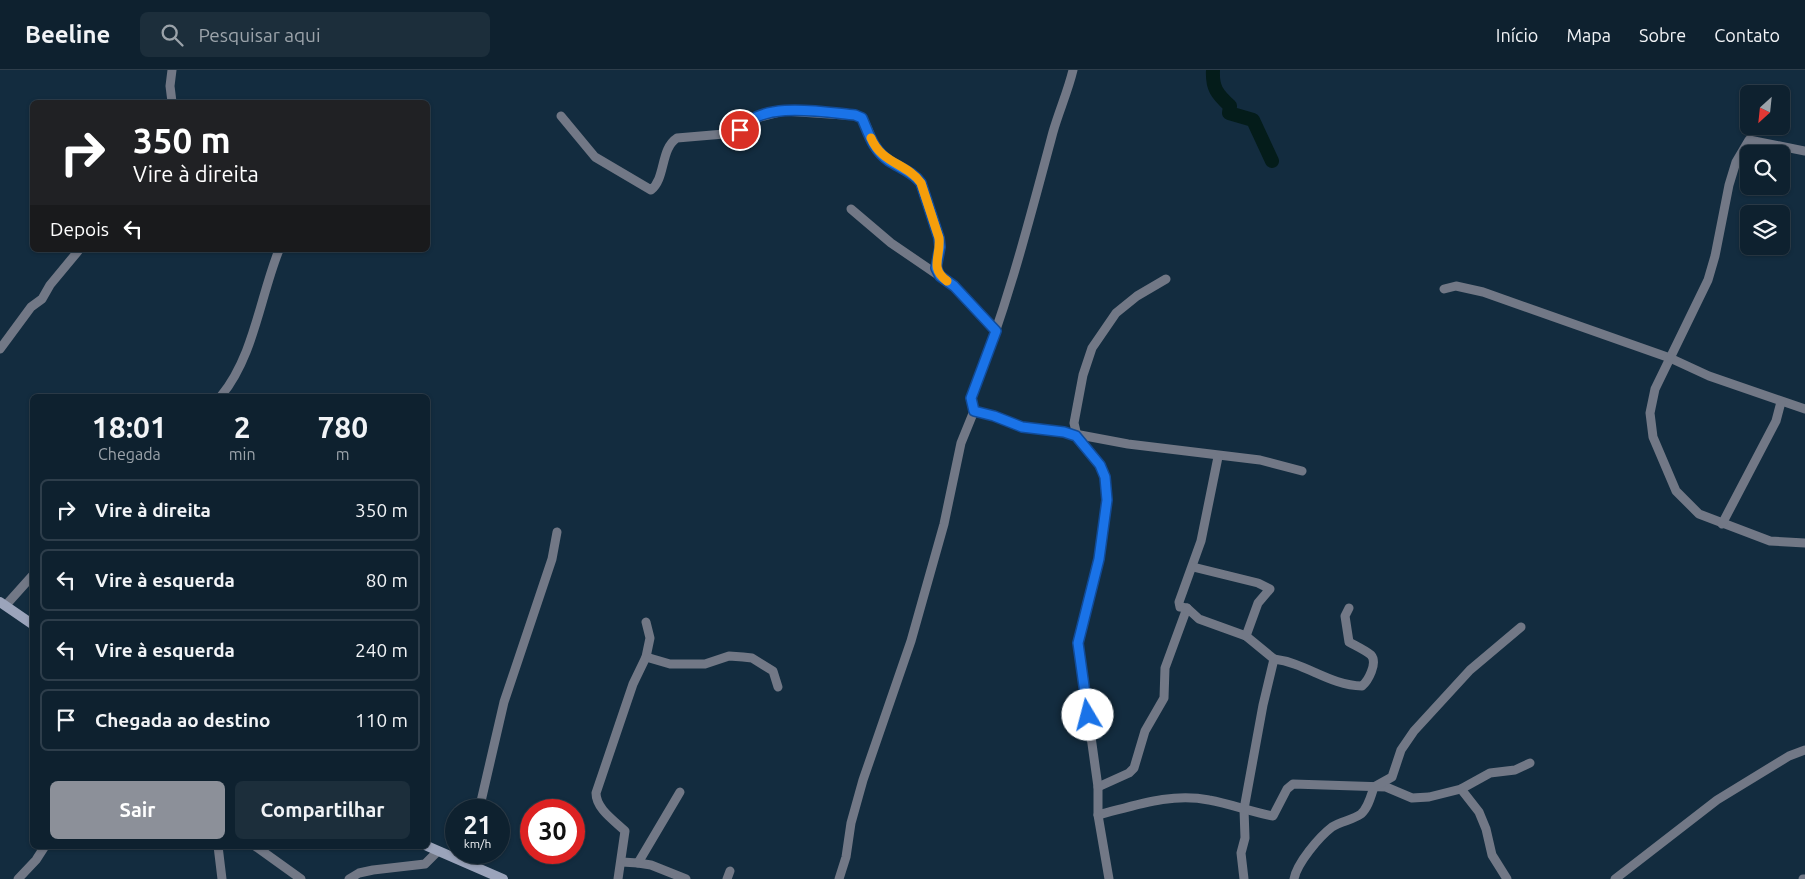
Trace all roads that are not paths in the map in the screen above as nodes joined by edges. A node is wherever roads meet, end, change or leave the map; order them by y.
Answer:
1 (172, 70) edge
2 (1073, 70) edge
3 (172, 100) edge
4 (561, 116) dead end
5 (1805, 150) edge
6 (851, 209) dead end
7 (77, 252) edge
8 (278, 252) edge
9 (940, 276) junction
10 (1166, 279) dead end
11 (1444, 289) dead end
12 (996, 331) junction
13 (0, 350) edge
14 (1670, 358) junction
15 (223, 394) edge
16 (1781, 402) junction
17 (1805, 409) edge
18 (974, 411) junction
19 (1076, 436) junction
20 (1218, 457) junction
21 (1302, 471) dead end
22 (1722, 524) junction
23 (557, 532) dead end
24 (1805, 544) edge
25 (1193, 567) junction
26 (30, 578) edge
27 (3, 603) edge
28 (1187, 608) junction
29 (1349, 608) dead end
30 (646, 622) dead end
31 (30, 623) edge
32 (1521, 627) dead end
33 (1246, 636) junction
34 (646, 657) junction
35 (1274, 659) junction
36 (778, 687) dead end
37 (1805, 750) edge
38 (1530, 763) dead end
39 (1098, 787) junction
40 (1374, 787) junction
41 (1461, 790) junction
42 (680, 792) dead end
43 (481, 799) edge
44 (1244, 809) junction
45 (1098, 815) junction
46 (430, 847) edge
47 (42, 849) edge
48 (218, 849) edge
49 (259, 849) edge
50 (438, 851) junction
51 (445, 852) edge
52 (622, 862) junction
53 (638, 863) junction
54 (476, 864) edge
55 (21, 876) edge
56 (34, 879) edge
57 (222, 879) edge
58 (301, 879) edge
59 (350, 879) edge
60 (503, 879) edge
61 (618, 879) edge
62 (686, 879) edge
63 (839, 879) edge
64 (1110, 879) edge
65 (1244, 879) edge
66 (1294, 879) edge
67 (1507, 879) edge
68 (1615, 879) edge

1 - 3 street
2 - 12 street
4 - 9 street
5 - 14 street
6 - 9 street
7 - 13 street
8 - 15 street
9 - 12 street
10 - 19 street
11 - 14 street
12 - 18 street
14 - 16 street
14 - 22 street
16 - 17 street
16 - 22 street
18 - 19 street
18 - 63 street
19 - 20 street
19 - 39 street
20 - 21 street
20 - 25 street
22 - 24 street
23 - 43 street
25 - 28 street
25 - 33 street
26 - 27 street
27 - 31 street
28 - 33 street
28 - 39 street
29 - 35 street
30 - 34 street
32 - 40 street
33 - 35 street
34 - 36 street
34 - 52 street
35 - 44 street
37 - 68 street
38 - 41 street
39 - 45 street
40 - 41 street
40 - 44 street
40 - 66 street
41 - 67 street
42 - 53 street
44 - 45 street
44 - 65 street
45 - 64 street
46 - 50 street
47 - 55 street
48 - 57 street
49 - 58 street
50 - 51 street
50 - 59 street
52 - 53 street
52 - 61 street
53 - 62 street
54 - 60 street
55 - 56 street

